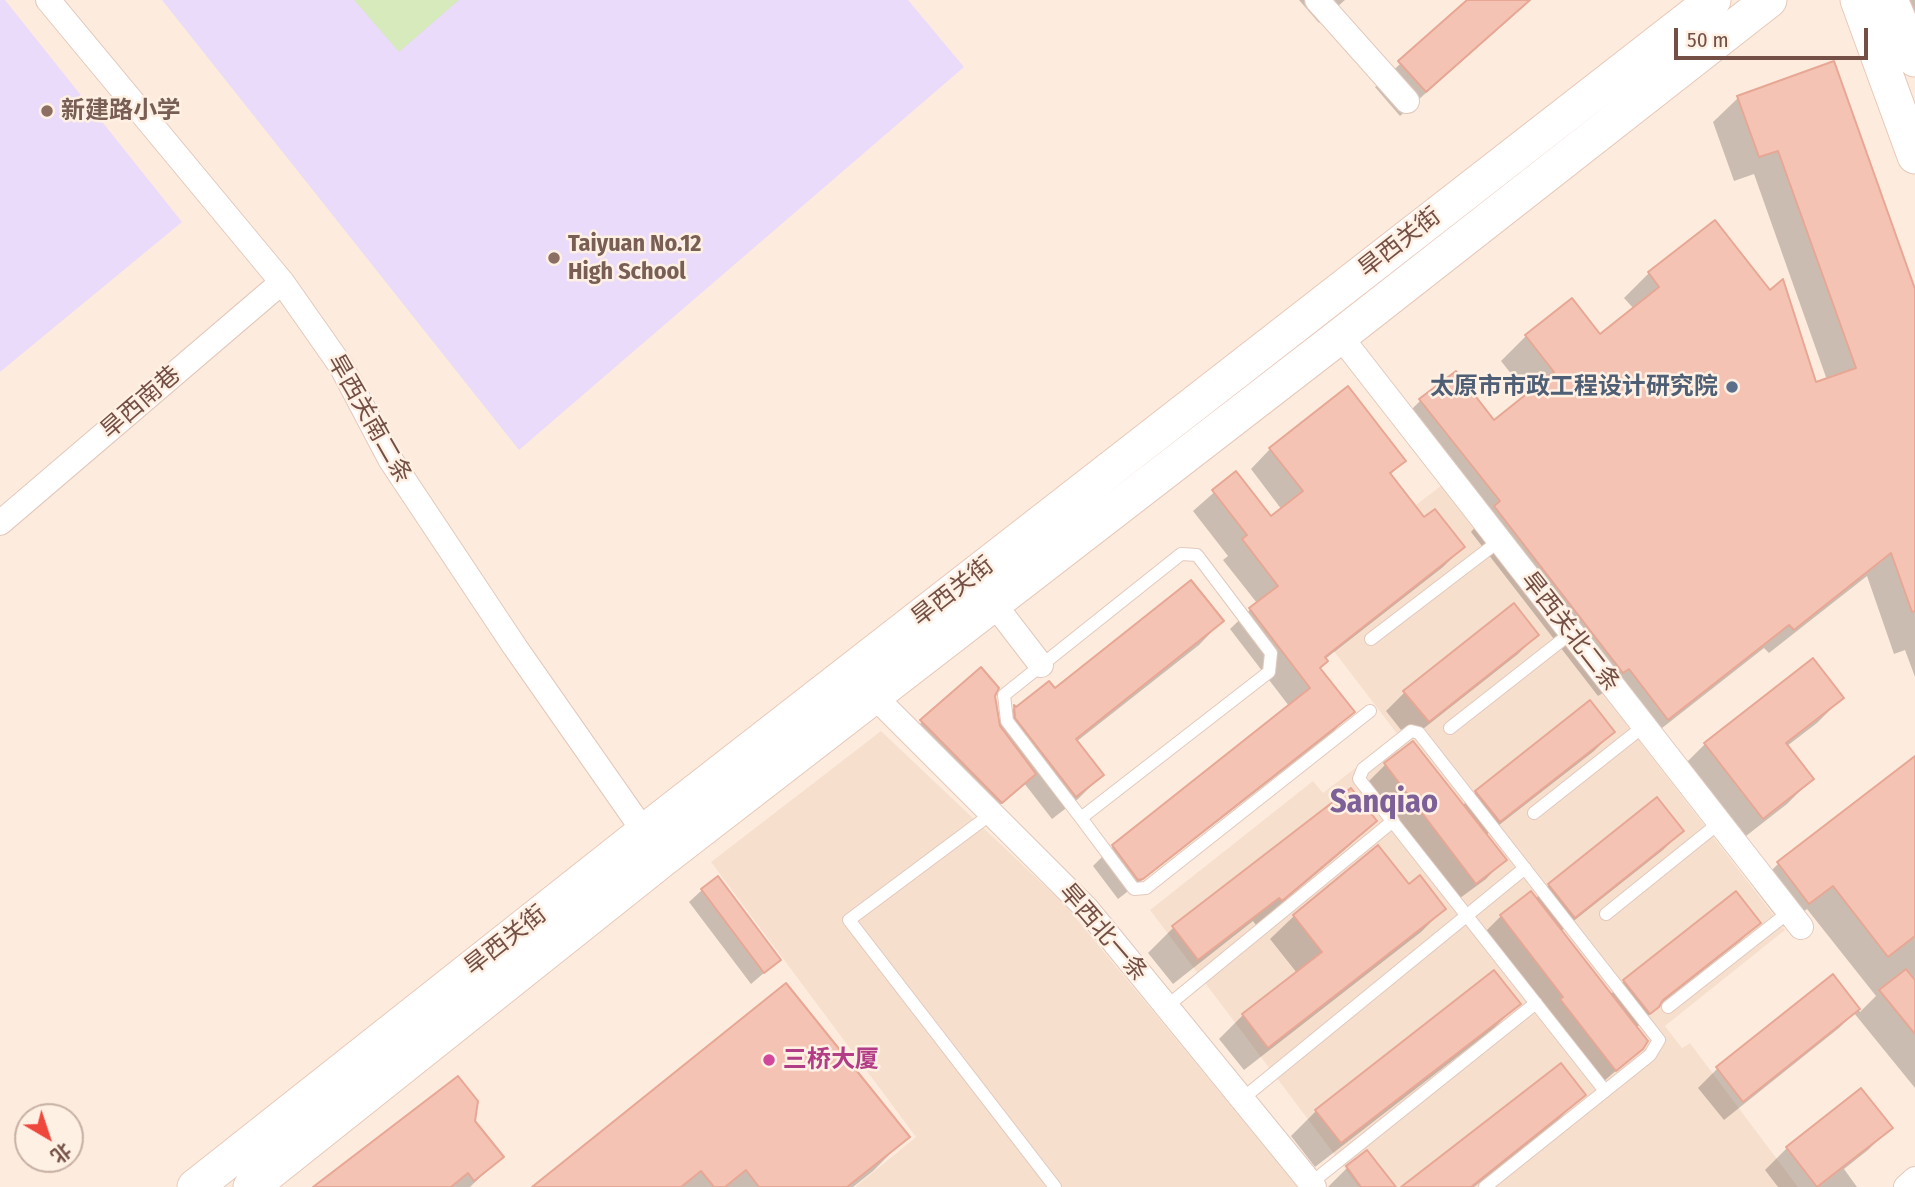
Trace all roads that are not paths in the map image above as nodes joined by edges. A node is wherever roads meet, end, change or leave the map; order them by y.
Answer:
1 (48, 0) edge
2 (1317, 0) edge
3 (1713, 0) edge
4 (1769, 0) edge
5 (1858, 0) edge
6 (1890, 0) edge
7 (1915, 59) edge
8 (1407, 101) dead end
9 (1915, 156) edge
10 (282, 282) junction
11 (1339, 336) junction
12 (0, 523) edge
13 (1499, 541) junction
14 (983, 590) junction
15 (1571, 633) junction
16 (1371, 639) dead end
17 (1041, 665) junction
18 (873, 695) junction
19 (1370, 711) dead end
20 (1644, 726) junction
21 (1450, 728) dead end
22 (1534, 813) dead end
23 (991, 814) junction
24 (1081, 818) junction
25 (1392, 821) junction
26 (1720, 823) junction
27 (654, 845) junction
28 (1525, 868) junction
29 (1606, 914) dead end
30 (1467, 916) junction
31 (1795, 919) joint
32 (1535, 1003) junction
33 (1166, 1007) junction
34 (1668, 1007) dead end
35 (1605, 1091) junction
36 (1242, 1099) junction
37 (1915, 1179) edge
38 (1312, 1185) edge
39 (195, 1187) edge
40 (251, 1187) edge
41 (1055, 1187) edge
42 (1485, 1187) edge
43 (1906, 1187) edge

1 - 10 street, 旱西关南二条
2 - 8 street
3 - 14 main road, 旱西关街
4 - 11 main road, 旱西关街
5 - 9 main road
6 - 7 main road
10 - 12 street, 旱西南巷
10 - 27 street, 旱西关南二条
11 - 13 street, 旱西关北二条
11 - 14 main road, 旱西关街
13 - 15 street, 旱西关北二条
13 - 16 lane
14 - 17 street
14 - 18 main road, 旱西关街
14 - 27 main road, 旱西关街
15 - 20 street, 旱西关北二条
15 - 21 lane
17 - 24 lane
17 - 24 lane
18 - 23 street, 旱西北一条
18 - 27 main road, 旱西关街
19 - 24 lane
20 - 22 lane
20 - 26 street, 旱西关北二条
23 - 33 street, 旱西北一条
23 - 41 lane
25 - 28 lane
25 - 30 lane
25 - 33 lane
26 - 29 lane
26 - 31 street, 旱西关北二条
27 - 39 main road, 旱西关街
27 - 40 main road, 旱西关街
28 - 30 lane
28 - 35 lane
30 - 32 lane
30 - 36 lane
31 - 34 lane
32 - 35 lane
32 - 38 lane
33 - 36 street, 旱西北一条
35 - 42 lane
36 - 38 street, 旱西北一条
37 - 43 street

